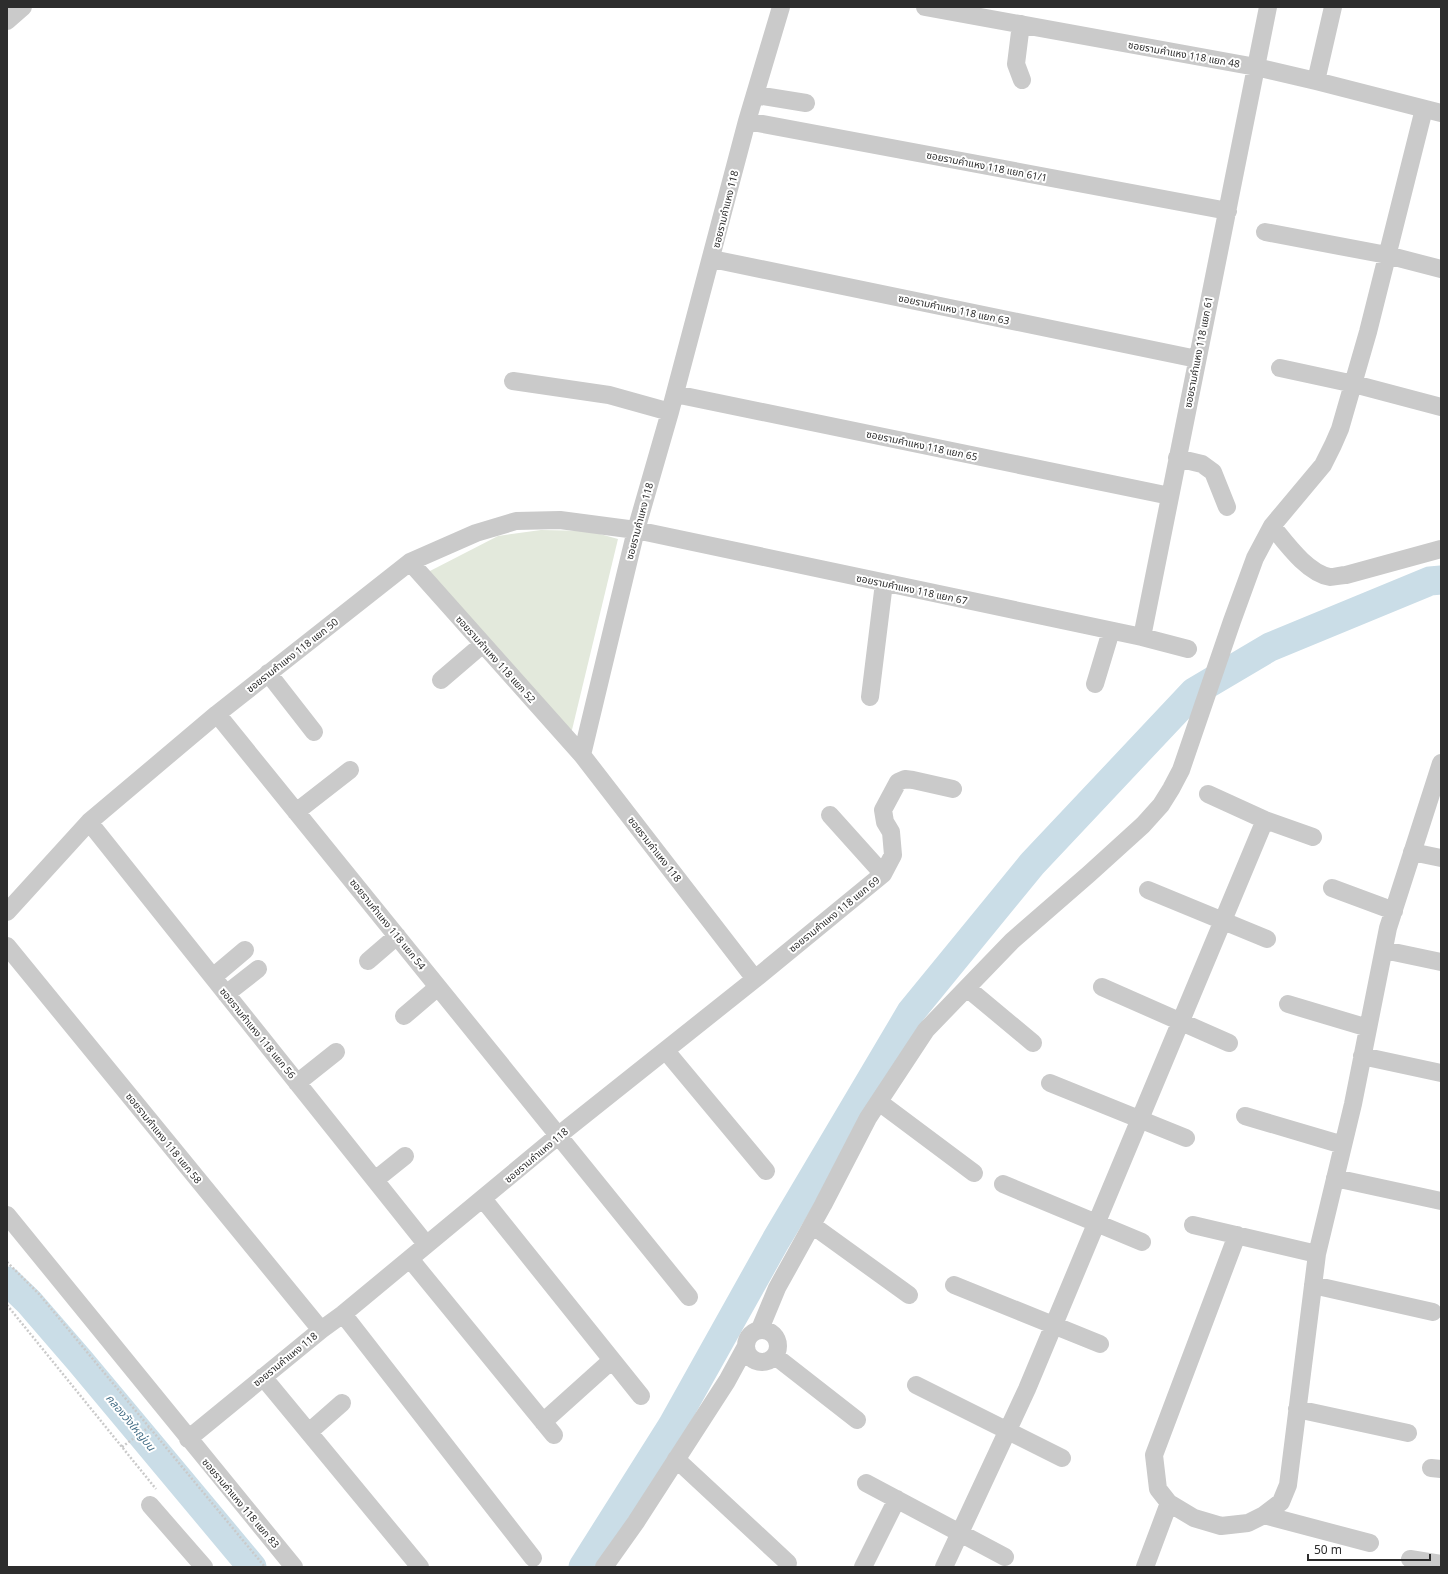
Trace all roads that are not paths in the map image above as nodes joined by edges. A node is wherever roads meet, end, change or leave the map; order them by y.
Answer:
1 (23, 7) edge
2 (782, 7) edge
3 (925, 7) edge
4 (1268, 7) edge
5 (1333, 7) edge
6 (7, 21) edge
7 (1021, 24) junction
8 (1256, 67) junction
9 (1022, 80) dead end
10 (1316, 81) junction
11 (756, 95) junction
12 (806, 103) dead end
13 (1424, 109) junction
14 (1441, 113) edge
15 (747, 121) junction
16 (1228, 211) junction
17 (1265, 232) dead end
18 (1387, 256) junction
19 (712, 259) junction
20 (1441, 269) edge
21 (1197, 359) junction
22 (1280, 368) dead end
23 (513, 381) dead end
24 (1354, 384) junction
25 (675, 394) junction
26 (1441, 407) edge
27 (670, 412) junction
28 (1177, 458) junction
29 (1170, 496) junction
30 (1227, 507) dead end
31 (1272, 526) junction
32 (636, 530) junction
33 (1441, 548) edge
34 (410, 562) junction
35 (884, 582) junction
36 (1111, 631) junction
37 (1142, 637) junction
38 (483, 644) junction
39 (1188, 649) dead end
40 (268, 673) junction
41 (441, 680) dead end
42 (1095, 684) dead end
43 (870, 697) dead end
44 (217, 714) junction
45 (314, 732) dead end
46 (582, 755) junction
47 (1441, 763) edge
48 (350, 770) dead end
49 (953, 789) dead end
50 (1208, 794) dead end
51 (296, 812) junction
52 (830, 815) dead end
53 (1265, 820) junction
54 (89, 822) junction
55 (1313, 837) dead end
56 (1412, 852) junction
57 (1441, 858) edge
58 (883, 874) junction
59 (1332, 888) dead end
60 (1148, 890) dead end
61 (1394, 911) junction
62 (7, 912) edge
63 (1223, 921) junction
64 (397, 936) junction
65 (1267, 939) dead end
66 (7, 946) edge
67 (245, 950) dead end
68 (1384, 950) junction
69 (368, 961) dead end
70 (1441, 962) edge
71 (258, 969) dead end
72 (213, 977) junction
73 (754, 979) junction
74 (438, 987) junction
75 (1102, 987) dead end
76 (967, 988) junction
77 (226, 994) junction
78 (1288, 1004) dead end
79 (404, 1016) dead end
80 (1181, 1022) junction
81 (1368, 1028) junction
82 (1033, 1043) dead end
83 (1229, 1043) dead end
84 (666, 1051) junction
85 (336, 1052) dead end
86 (1362, 1056) junction
87 (1441, 1074) edge
88 (297, 1083) junction
89 (1050, 1083) dead end
90 (879, 1102) junction
91 (1245, 1116) dead end
92 (1140, 1120) junction
93 (559, 1135) junction
94 (1186, 1138) dead end
95 (1343, 1145) junction
96 (405, 1156) dead end
97 (766, 1172) dead end
98 (974, 1173) dead end
99 (1335, 1178) junction
100 (375, 1180) junction
101 (1003, 1184) dead end
102 (483, 1199) junction
103 (1441, 1201) edge
104 (7, 1215) edge
105 (1096, 1223) junction
106 (812, 1224) junction
107 (1193, 1225) dead end
108 (1237, 1235) junction
109 (1142, 1242) dead end
110 (426, 1244) junction
111 (1317, 1254) junction
112 (410, 1259) junction
113 (954, 1285) dead end
114 (1313, 1285) junction
115 (909, 1295) dead end
116 (689, 1297) dead end
117 (1433, 1312) dead end
118 (343, 1314) junction
119 (1054, 1325) junction
120 (760, 1329) junction
121 (321, 1330) junction
122 (1100, 1344) dead end
123 (745, 1348) junction
124 (775, 1356) junction
125 (612, 1360) junction
126 (263, 1377) junction
127 (916, 1385) dead end
128 (641, 1396) dead end
129 (342, 1403) dead end
130 (1297, 1409) junction
131 (857, 1420) dead end
132 (1008, 1430) junction
133 (308, 1432) junction
134 (1408, 1433) dead end
135 (188, 1439) junction
136 (1062, 1458) dead end
137 (676, 1459) junction
138 (866, 1483) dead end
139 (898, 1499) junction
140 (156, 1500) road end
141 (1169, 1503) junction
142 (1264, 1515) junction
143 (960, 1533) junction
144 (1370, 1542) dead end
145 (1005, 1557) dead end
146 (533, 1558) dead end
147 (1410, 1559) dead end
148 (788, 1563) dead end
149 (610, 1564) edge
150 (1441, 1564) edge
151 (204, 1567) edge
152 (294, 1567) edge
153 (420, 1567) edge
154 (863, 1567) edge
155 (944, 1567) edge
156 (1145, 1567) edge

1 - 6 street
2 - 11 street, ซอยรามคำแหง 118
3 - 7 street, ซอยรามคำแหง 118 แยก 48
4 - 8 street, ซอยรามคำแหง 118 แยก 61
5 - 10 street
7 - 8 street, ซอยรามคำแหง 118 แยก 48
7 - 9 street
8 - 10 street, ซอยรามคำแหง 118 แยก 48
8 - 16 street, ซอยรามคำแหง 118 แยก 61
10 - 13 street, ซอยรามคำแหง 118 แยก 48
11 - 12 street
11 - 15 street, ซอยรามคำแหง 118
13 - 14 street, ซอยรามคำแหง 118 แยก 48
13 - 18 street
15 - 16 street, ซอยรามคำแหง 118 แยก 61/1
15 - 19 street, ซอยรามคำแหง 118
16 - 21 street, ซอยรามคำแหง 118 แยก 61
17 - 18 street
18 - 20 street
18 - 24 street
19 - 21 street, ซอยรามคำแหง 118 แยก 63
19 - 25 street, ซอยรามคำแหง 118
21 - 28 street, ซอยรามคำแหง 118 แยก 61
22 - 24 street
23 - 27 street
24 - 26 street
24 - 31 street
25 - 27 street, ซอยรามคำแหง 118
25 - 29 street, ซอยรามคำแหง 118 แยก 65
27 - 32 street, ซอยรามคำแหง 118
28 - 29 street, ซอยรามคำแหง 118 แยก 61
28 - 30 street
29 - 37 street, ซอยรามคำแหง 118 แยก 61
31 - 33 street
31 - 76 street
32 - 34 street, ซอยรามคำแหง 118 แยก 50
32 - 35 street, ซอยรามคำแหง 118 แยก 67
32 - 46 street, ซอยรามคำแหง 118
34 - 38 street, ซอยรามคำแหง 118 แยก 52
34 - 40 street, ซอยรามคำแหง 118 แยก 50
35 - 36 street, ซอยรามคำแหง 118 แยก 67
35 - 43 street
36 - 37 street, ซอยรามคำแหง 118 แยก 67
36 - 42 street
37 - 39 street, ซอยรามคำแหง 118 แยก 67
38 - 41 street
38 - 46 street, ซอยรามคำแหง 118 แยก 52
40 - 44 street, ซอยรามคำแหง 118 แยก 50
40 - 45 street
44 - 51 street, ซอยรามคำแหง 118 แยก 54
44 - 54 street, ซอยรามคำแหง 118 แยก 50
46 - 73 street, ซอยรามคำแหง 118
47 - 56 street
48 - 51 street
49 - 58 street, ซอยรามคำแหง 118 แยก 69
50 - 53 street
51 - 64 street, ซอยรามคำแหง 118 แยก 54
52 - 58 street
53 - 55 street
53 - 63 street
54 - 62 street, ซอยรามคำแหง 118 แยก 50
54 - 72 street, ซอยรามคำแหง 118 แยก 56
56 - 57 street
56 - 61 street
58 - 73 street, ซอยรามคำแหง 118 แยก 69
59 - 61 street
60 - 63 street
61 - 68 street
63 - 65 street
63 - 80 street
64 - 69 street
64 - 74 street, ซอยรามคำแหง 118 แยก 54
66 - 121 street, ซอยรามคำแหง 118 แยก 58
67 - 72 street
68 - 70 street
68 - 81 street
71 - 77 street
72 - 77 street, ซอยรามคำแหง 118 แยก 56
73 - 84 street, ซอยรามคำแหง 118
74 - 79 street
74 - 93 street, ซอยรามคำแหง 118 แยก 54
75 - 80 street
76 - 82 street
76 - 90 street
77 - 88 street, ซอยรามคำแหง 118 แยก 56
78 - 81 street
80 - 83 street
80 - 92 street
81 - 86 street
84 - 93 street, ซอยรามคำแหง 118
84 - 97 street
85 - 88 street
86 - 87 street
86 - 95 street
88 - 100 street, ซอยรามคำแหง 118 แยก 56
89 - 92 street
90 - 98 street
90 - 106 street
91 - 95 street
92 - 94 street
92 - 105 street
93 - 102 street, ซอยรามคำแหง 118
93 - 116 street, ซอยรามคำแหง 118 แยก 54
95 - 99 street
96 - 100 street
99 - 103 street
99 - 111 street
100 - 110 street, ซอยรามคำแหง 118 แยก 56
101 - 105 street
102 - 110 street, ซอยรามคำแหง 118
102 - 125 street
104 - 135 street, ซอยรามคำแหง 118 แยก 83
105 - 109 street
105 - 119 street
106 - 115 street
106 - 120 street
107 - 108 street
108 - 111 street
108 - 141 street
110 - 112 street, ซอยรามคำแหง 118
111 - 114 street
112 - 118 street, ซอยรามคำแหง 118
112 - 125 street
113 - 119 street
114 - 117 street
114 - 130 street
118 - 121 street, ซอยรามคำแหง 118
118 - 146 street
119 - 122 street
119 - 132 street
120 - 123 street
120 - 124 street
121 - 126 street, ซอยรามคำแหง 118
123 - 124 street
123 - 137 street
124 - 131 street
125 - 128 street
126 - 133 street
126 - 135 street, ซอยรามคำแหง 118
127 - 132 street
129 - 133 street
130 - 134 street
130 - 142 street
132 - 136 street
132 - 143 street
133 - 153 street
135 - 152 street, ซอยรามคำแหง 118 แยก 83
137 - 148 street
137 - 149 street
138 - 139 street
139 - 143 street
139 - 154 street
140 - 151 street
141 - 142 street
141 - 156 street
142 - 144 street
143 - 145 street
143 - 155 street
147 - 150 street

